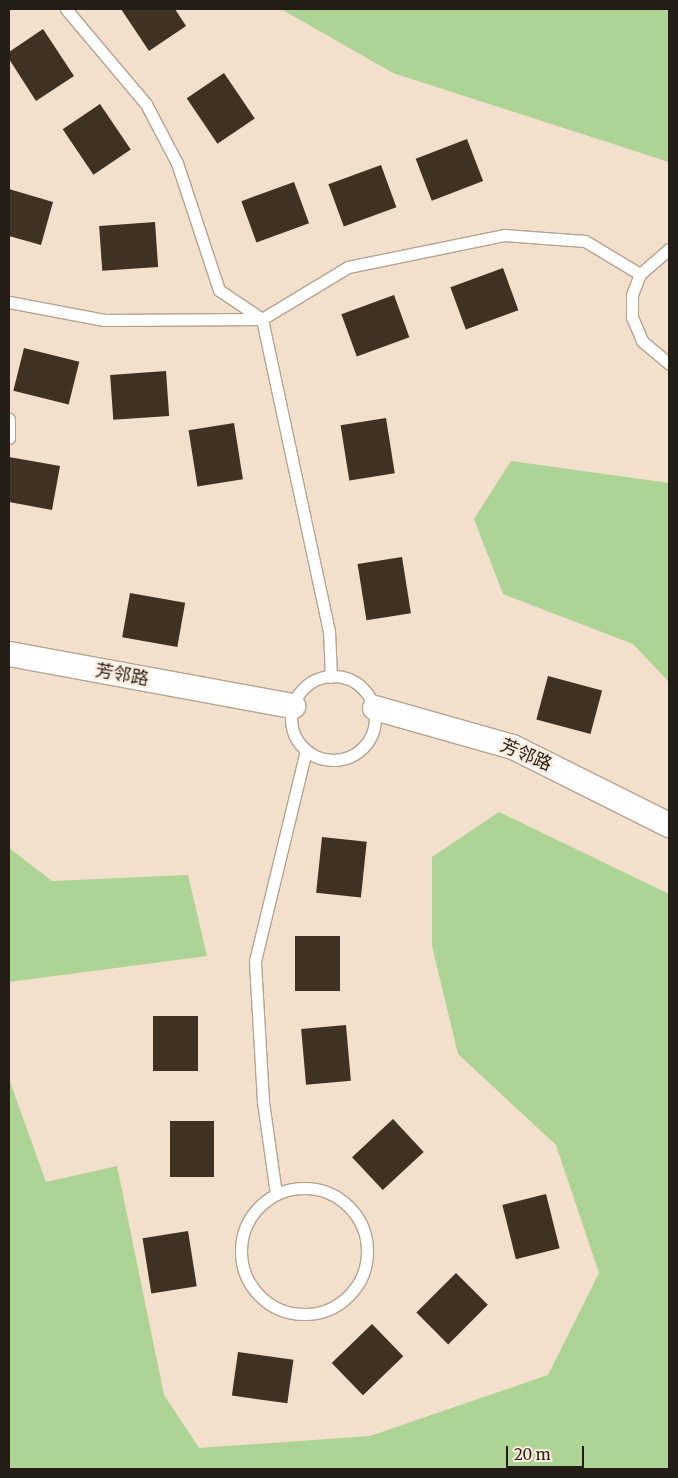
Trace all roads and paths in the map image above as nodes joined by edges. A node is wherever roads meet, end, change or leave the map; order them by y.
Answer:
1 (66, 9) edge
2 (669, 249) edge
3 (640, 274) junction
4 (9, 302) edge
5 (262, 319) junction
6 (669, 364) edge
7 (9, 419) edge
8 (9, 438) edge
9 (9, 654) edge
10 (331, 676) junction
11 (294, 706) junction
12 (374, 708) junction
13 (306, 750) junction
14 (669, 825) edge
15 (276, 1194) junction

1 - 5 lane
2 - 3 lane
3 - 5 lane
3 - 6 lane
4 - 5 lane
5 - 10 lane
7 - 8 lane
9 - 11 street, 芳邻路
10 - 11 lane
10 - 12 lane
11 - 13 lane
12 - 13 lane
12 - 14 street, 芳邻路
13 - 15 lane
15 - 15 lane

